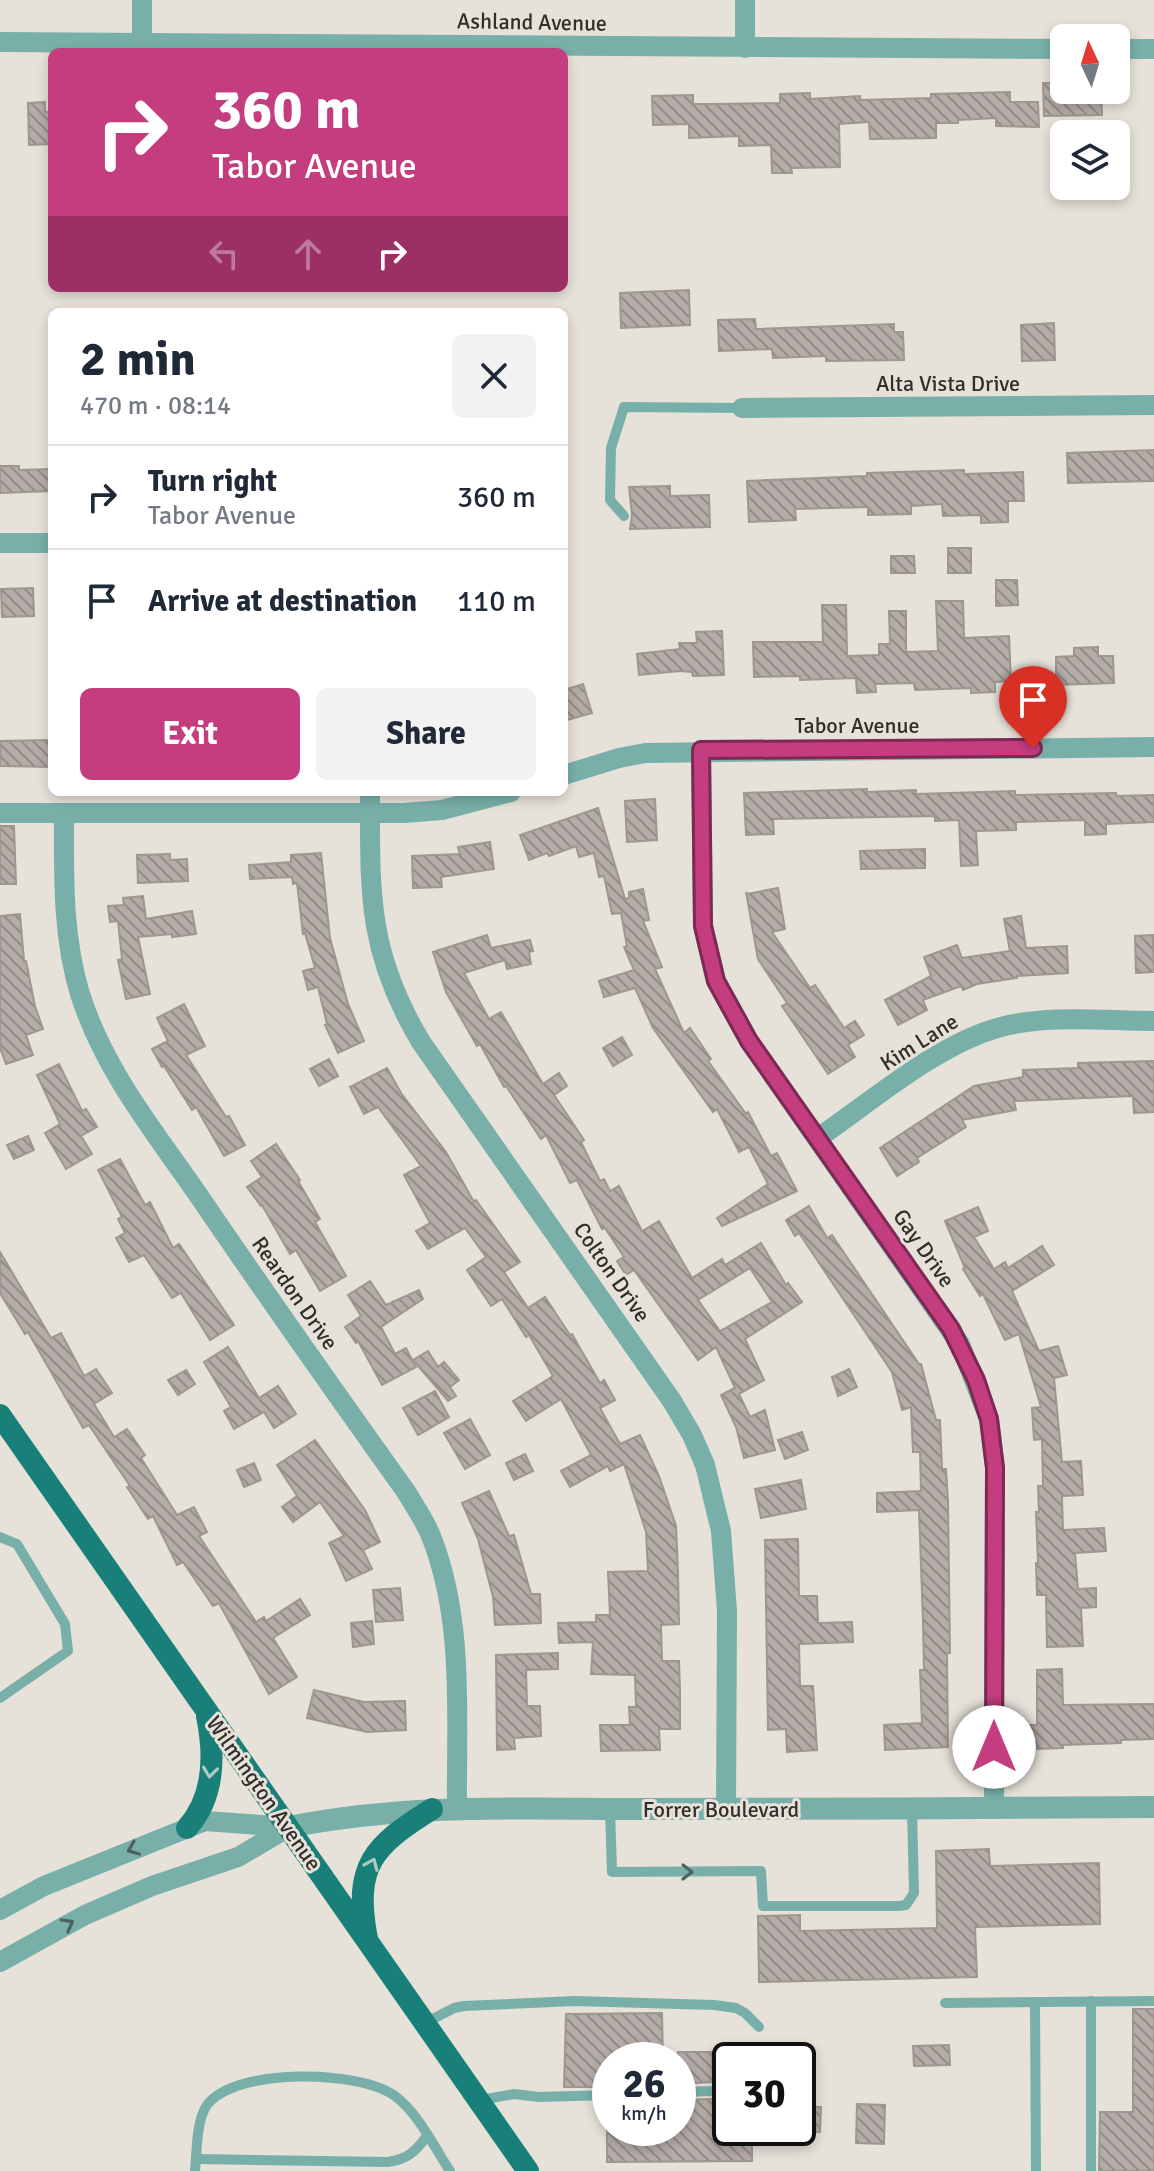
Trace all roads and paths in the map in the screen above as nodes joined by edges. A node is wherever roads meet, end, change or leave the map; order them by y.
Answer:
1 (142, 0) edge
2 (745, 0) edge
3 (0, 42) edge
4 (142, 42) junction
5 (745, 48) junction
6 (1050, 49) edge
7 (1130, 49) edge
8 (1154, 49) edge
9 (1154, 405) edge
10 (742, 408) joint
11 (624, 516) dead end
12 (0, 543) edge
13 (48, 543) edge
14 (1154, 747) edge
15 (701, 750) junction
16 (568, 774) edge
17 (499, 796) edge
18 (370, 802) edge
19 (0, 813) edge
20 (64, 814) junction
21 (1154, 1021) edge
22 (818, 1138) junction
23 (0, 1415) edge
24 (0, 1537) edge
25 (0, 1698) edge
26 (206, 1711) junction
27 (1154, 1807) edge
28 (457, 1808) junction
29 (432, 1809) junction
30 (610, 1809) junction
31 (726, 1809) junction
32 (912, 1809) junction
33 (994, 1809) junction
34 (289, 1827) junction
35 (187, 1828) junction
36 (0, 1910) edge
37 (367, 1940) junction
38 (0, 1962) edge
39 (1091, 2001) junction
40 (1154, 2001) edge
41 (1035, 2002) junction
42 (945, 2003) dead end
43 (425, 2023) junction
44 (759, 2027) dead end
45 (592, 2096) edge
46 (479, 2100) junction
47 (427, 2136) junction
48 (195, 2165) edge
49 (450, 2171) edge
50 (528, 2171) edge
51 (1036, 2171) edge
52 (1091, 2171) edge

1 - 4 street
2 - 5 street
3 - 4 street, Ashland Avenue
4 - 5 street, Ashland Avenue
5 - 6 street, Ashland Avenue
7 - 8 street
9 - 10 street, Alta Vista Drive
10 - 11 lane
12 - 13 street
14 - 15 street, Tabor Avenue
15 - 16 street, Tabor Avenue
15 - 22 street, Gay Drive
17 - 18 street
18 - 20 street
18 - 31 street, Colton Drive
19 - 20 street
20 - 28 street, Reardon Drive
21 - 22 street, Kim Lane
22 - 33 street, Gay Drive
23 - 26 main road, Wilmington Avenue
24 - 25 lane
26 - 34 main road, Wilmington Avenue
26 -> 35 main road
27 - 33 street, Forrer Boulevard
28 - 29 street, Forrer Boulevard
28 - 30 street, Forrer Boulevard
29 - 34 street, Forrer Boulevard
37 -> 29 main road
30 - 31 street, Forrer Boulevard
30 -> 32 lane
31 - 32 street, Forrer Boulevard
32 - 33 street, Forrer Boulevard
34 - 35 street, Forrer Boulevard
34 - 37 main road, Wilmington Avenue
38 -> 34 street, Forrer Boulevard
35 -> 36 street, Forrer Boulevard
37 - 43 main road, Wilmington Avenue
39 - 40 lane
39 - 41 lane
39 - 52 lane
41 - 42 lane
41 - 51 lane
43 - 44 lane
43 - 46 main road, Wilmington Avenue
45 - 46 lane
46 - 50 main road, Wilmington Avenue
47 - 48 lane
47 - 48 lane
47 - 49 lane

